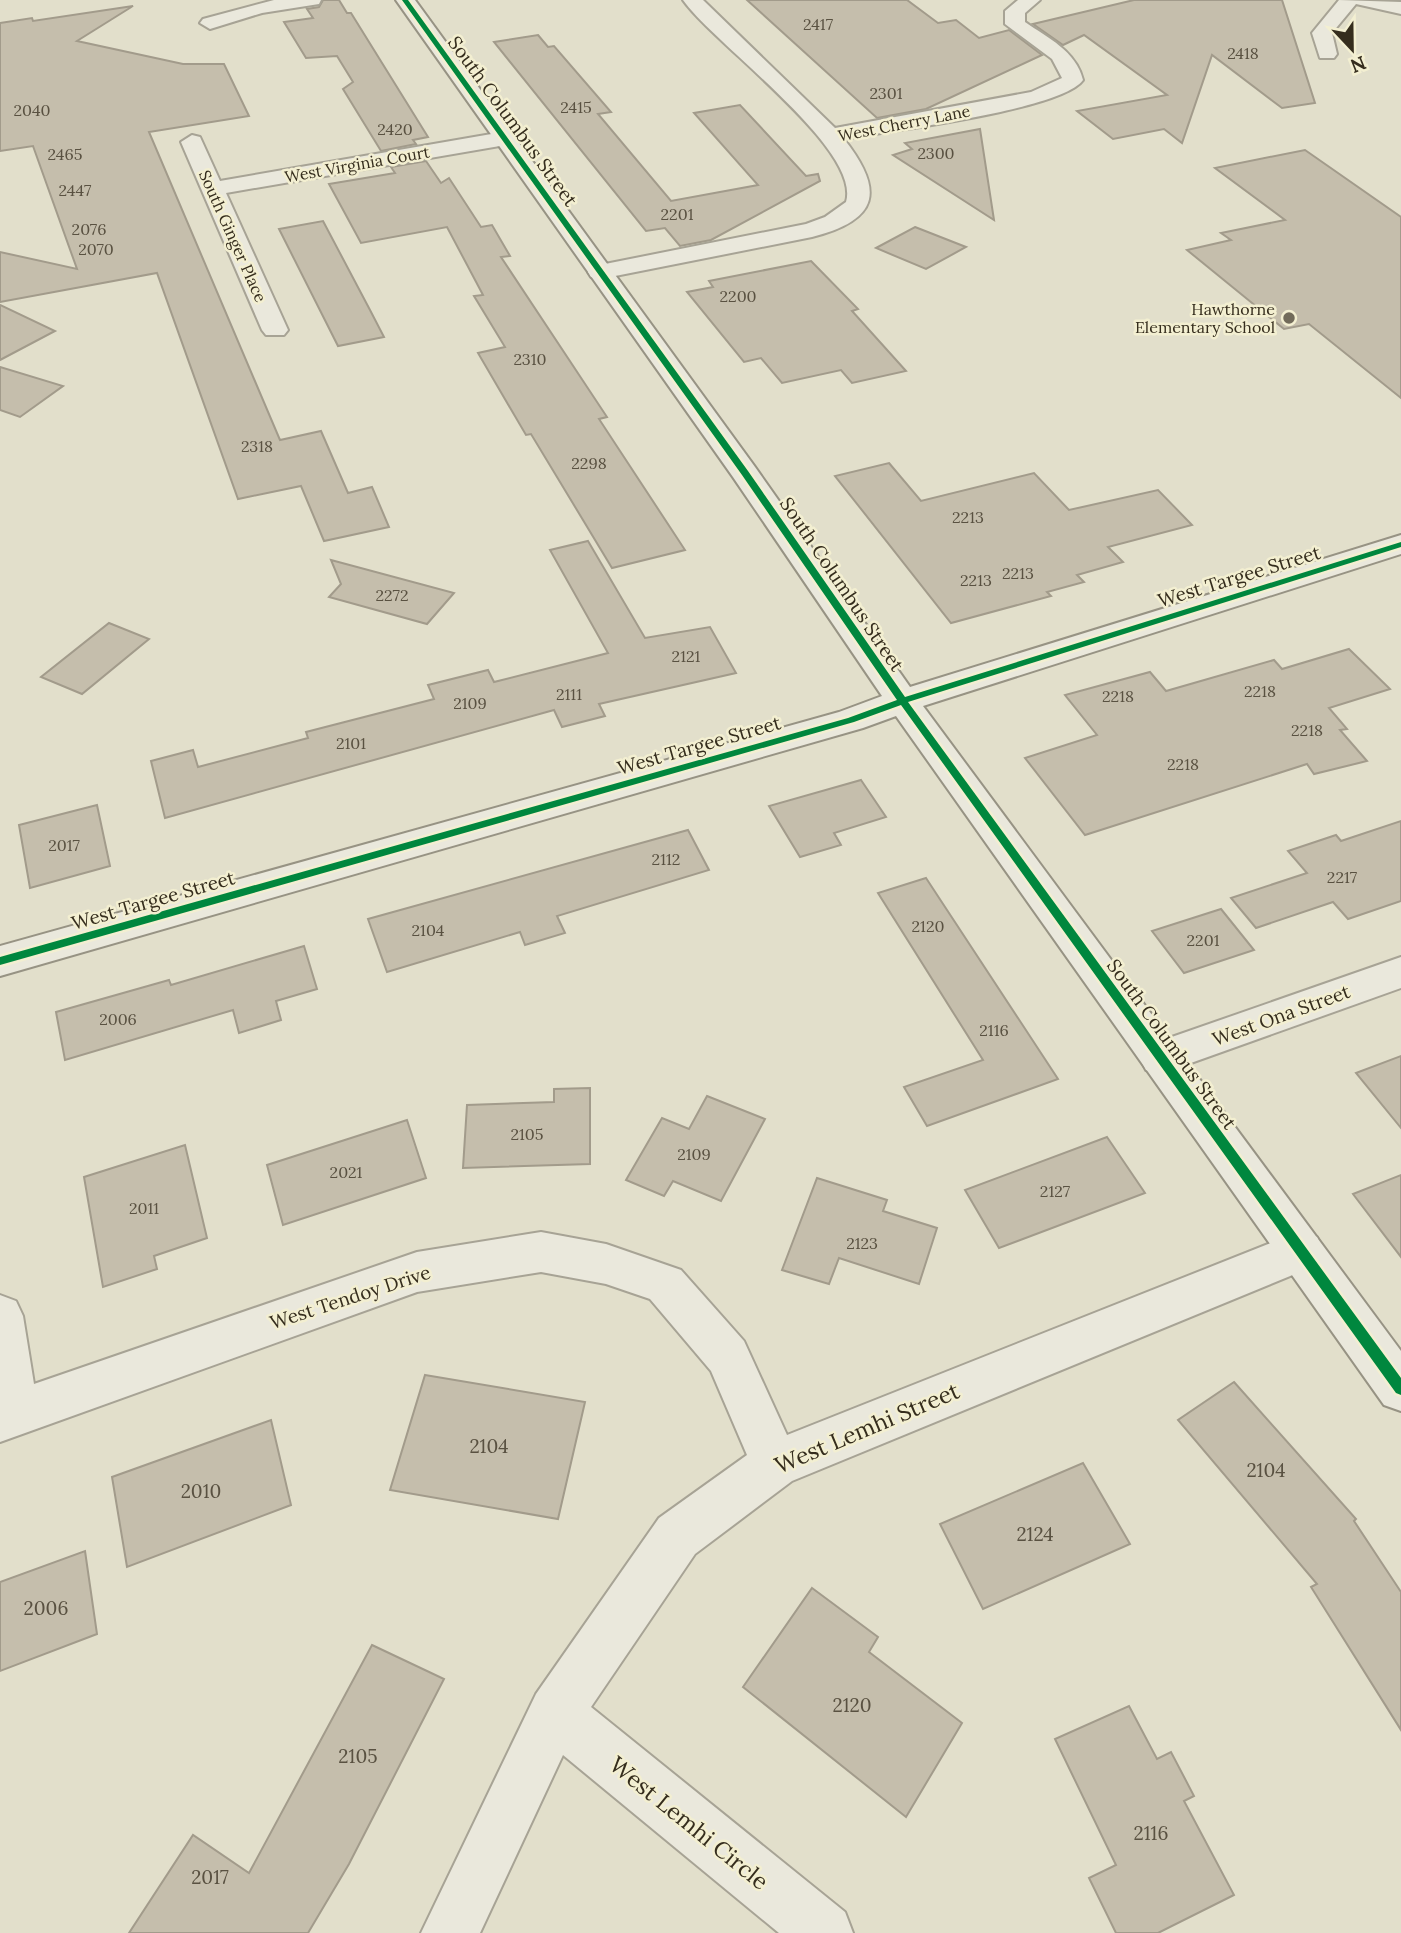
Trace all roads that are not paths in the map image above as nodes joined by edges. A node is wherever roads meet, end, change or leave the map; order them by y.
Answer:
1 (312, 0) edge
2 (405, 0) edge
3 (692, 0) edge
4 (1031, 0) edge
5 (1349, 0) edge
6 (1363, 0) edge
7 (1401, 8) edge
8 (210, 23) dead end
9 (1327, 54) dead end
10 (830, 135) junction
11 (503, 139) junction
12 (192, 142) dead end
13 (212, 189) junction
14 (600, 272) junction
15 (275, 330) dead end
16 (1401, 544) edge
17 (902, 701) junction
18 (0, 961) edge
19 (1401, 972) edge
20 (1160, 1058) junction
21 (1301, 1251) junction
22 (0, 1316) edge
23 (1401, 1389) edge
24 (8, 1415) edge
25 (775, 1464) junction
26 (555, 1713) junction
27 (450, 1933) edge
28 (824, 1933) edge

1 - 8 street
2 - 11 street, South Columbus Street
3 - 10 street
4 - 10 street, West Cherry Lane
5 - 9 street
6 - 7 street
10 - 14 street, West Cherry Lane
11 - 13 street, West Virginia Court
11 - 14 street, South Columbus Street
12 - 13 street, South Ginger Place
13 - 15 street, South Ginger Place
14 - 17 street, South Columbus Street
16 - 17 street, West Targee Street
17 - 18 street, West Targee Street
17 - 20 street, South Columbus Street
19 - 20 street, West Ona Street
20 - 21 street, South Columbus Street
21 - 23 street, South Columbus Street
21 - 25 street, West Lemhi Street
22 - 24 street
24 - 25 street, West Tendoy Drive
25 - 26 street, West Lemhi Street
26 - 27 street, West Lemhi Street
26 - 28 street, West Lemhi Circle

